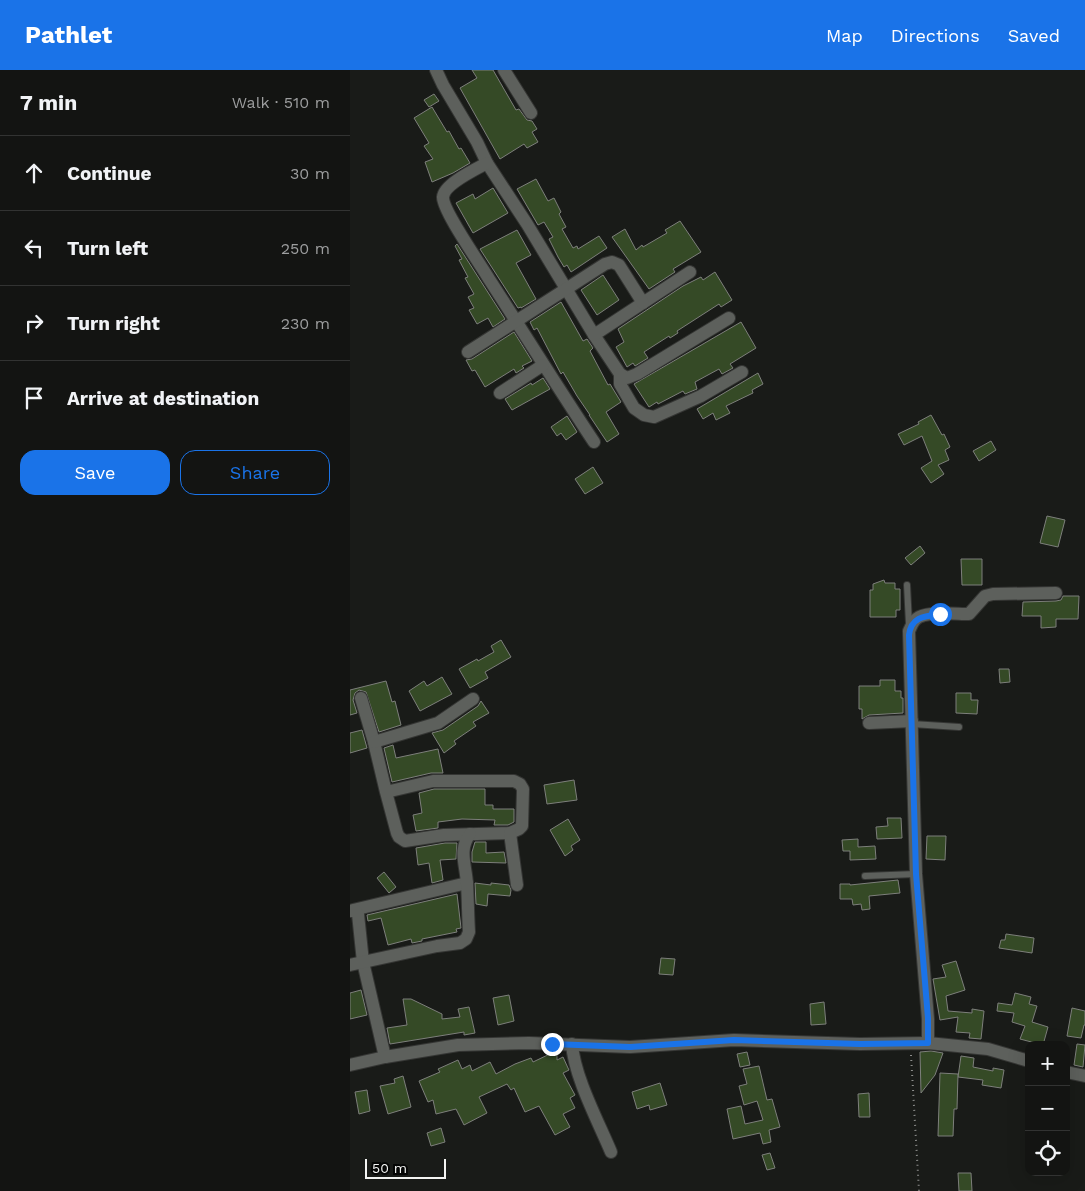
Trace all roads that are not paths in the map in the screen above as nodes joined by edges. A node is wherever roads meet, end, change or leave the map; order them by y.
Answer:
1 (436, 70) edge
2 (504, 70) edge
3 (531, 113) dead end
4 (486, 163) junction
5 (690, 272) dead end
6 (567, 290) junction
7 (643, 303) junction
8 (729, 318) dead end
9 (516, 321) junction
10 (594, 335) junction
11 (468, 352) dead end
12 (543, 365) junction
13 (742, 372) dead end
14 (620, 374) junction
15 (500, 393) dead end
16 (594, 442) dead end
17 (907, 585) dead end
18 (1056, 593) dead end
19 (910, 630) junction
20 (361, 698) dead end
21 (472, 700) dead end
22 (912, 723) junction
23 (869, 724) dead end
24 (959, 727) dead end
25 (374, 742) junction
26 (386, 792) junction
27 (510, 833) junction
28 (470, 834) junction
29 (916, 874) junction
30 (865, 876) dead end
31 (467, 883) junction
32 (517, 885) dead end
33 (351, 910) edge
34 (363, 962) junction
35 (350, 965) edge
36 (928, 1043) junction
37 (572, 1044) junction
38 (385, 1057) junction
39 (1025, 1060) edge
40 (350, 1065) edge
41 (1070, 1073) edge
42 (1085, 1076) edge
43 (611, 1152) dead end

1 - 4 street
2 - 3 street
4 - 6 street
4 - 9 street
5 - 7 street
6 - 7 street
6 - 9 street
6 - 10 street
7 - 10 street
8 - 14 street
9 - 11 street
9 - 12 street
10 - 14 street
12 - 15 street
12 - 16 street
13 - 14 street
17 - 19 lane
18 - 19 street
19 - 22 street
20 - 25 street
21 - 25 street
22 - 23 street
22 - 24 lane
22 - 29 street
25 - 26 street
26 - 27 street
26 - 28 street
27 - 28 street
27 - 32 street
28 - 31 street
29 - 30 lane
29 - 36 street
31 - 33 street
31 - 34 street
33 - 34 street
34 - 35 street
34 - 38 street
36 - 37 street
36 - 39 street
37 - 38 street
37 - 43 street
38 - 40 street
41 - 42 street

